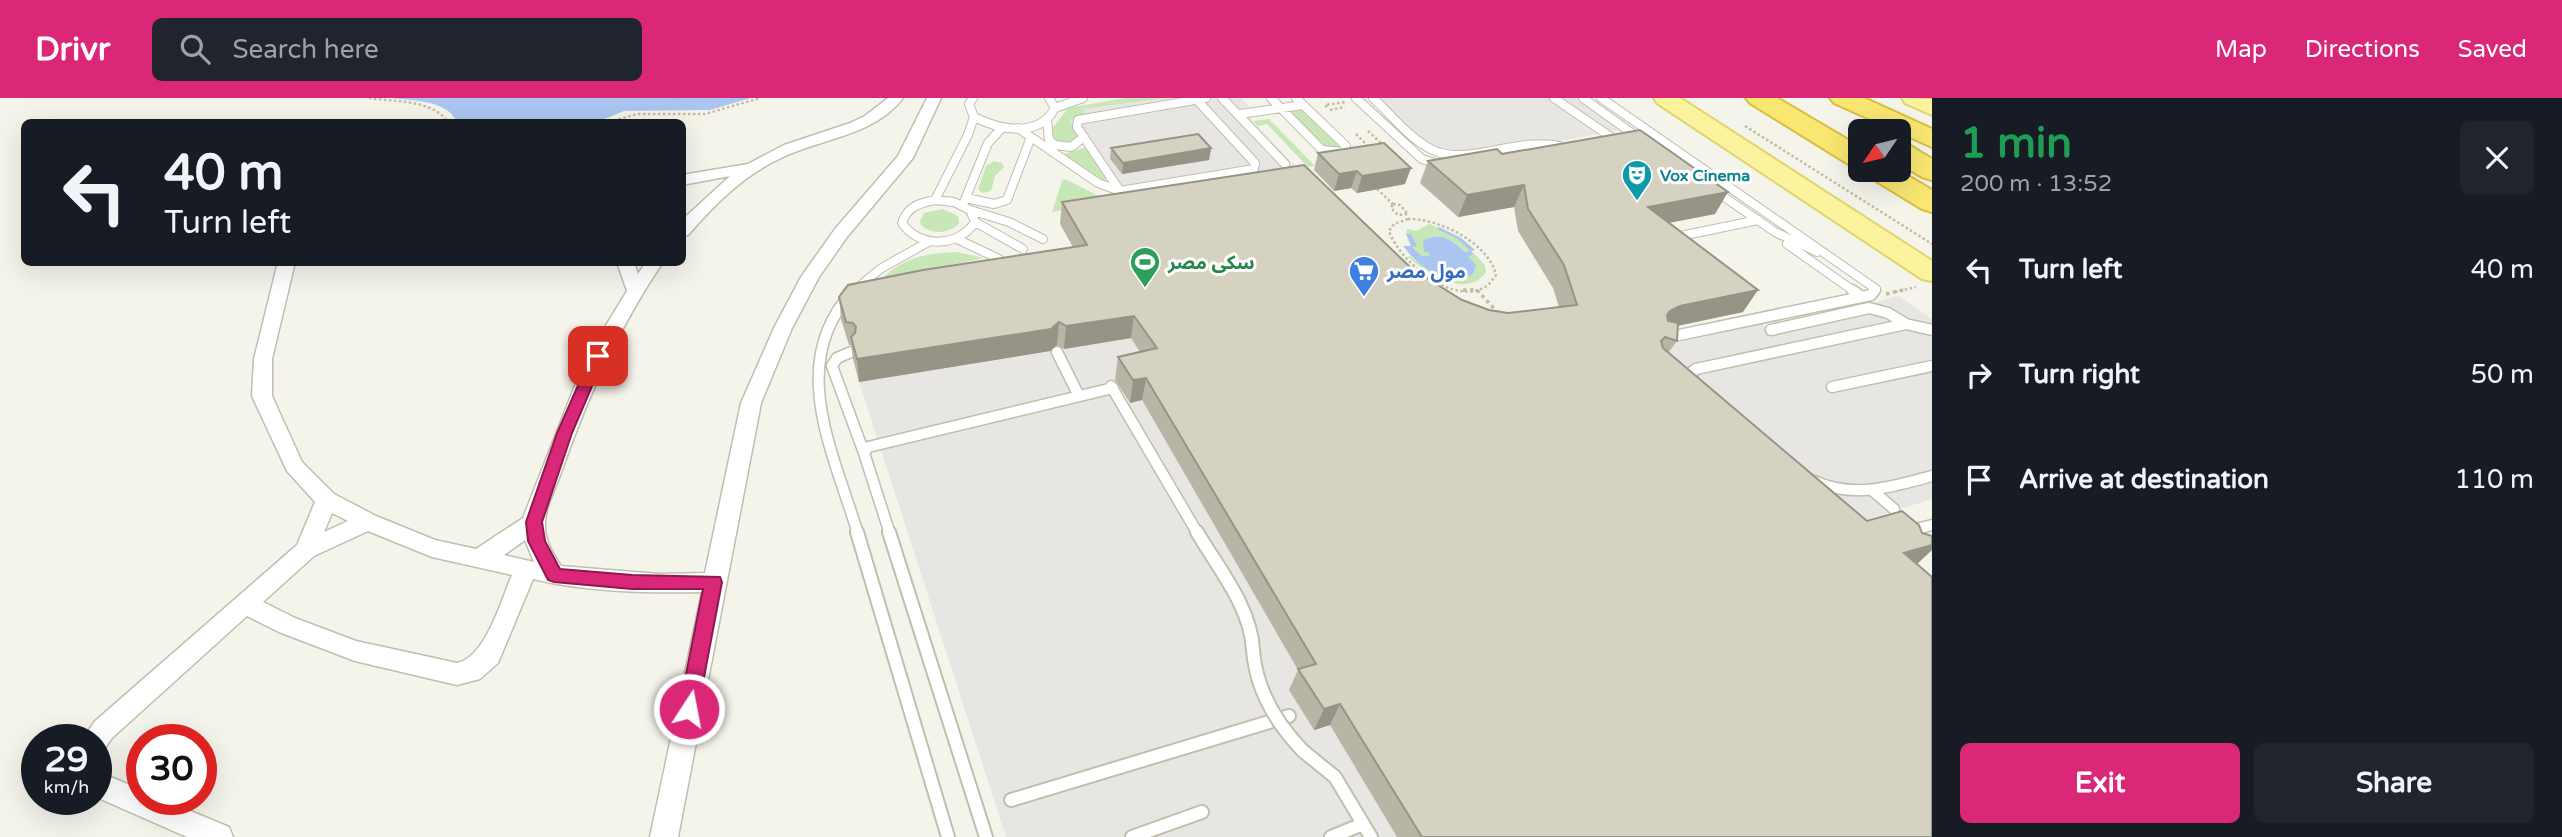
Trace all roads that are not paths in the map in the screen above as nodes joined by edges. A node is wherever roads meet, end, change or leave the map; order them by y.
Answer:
1 (895, 98) edge
2 (934, 98) edge
3 (972, 98) edge
4 (1049, 98) edge
5 (1083, 98) edge
6 (1206, 98) edge
7 (1222, 98) edge
8 (1271, 98) edge
9 (1294, 98) edge
10 (1373, 98) edge
11 (1555, 98) edge
12 (1583, 98) edge
13 (1601, 98) edge
14 (1665, 98) edge
15 (1759, 98) edge
16 (1806, 98) edge
17 (1843, 98) edge
18 (1913, 98) edge
19 (1196, 99) edge
20 (1352, 102) edge
21 (1303, 105) junction
22 (1055, 108) junction
23 (1932, 108) edge
24 (1283, 111) junction
25 (974, 117) junction
26 (1243, 117) junction
27 (1047, 120) junction
28 (1848, 122) edge
29 (1002, 128) junction
30 (1018, 128) junction
31 (1626, 129) junction
32 (1603, 136) junction
33 (1031, 137) junction
34 (1084, 137) junction
35 (1932, 139) edge
36 (1568, 144) edge
37 (1559, 146) junction
38 (1848, 152) edge
39 (1911, 158) edge
40 (1285, 164) dead end
41 (751, 167) junction
42 (1932, 171) edge
43 (686, 179) edge
44 (1701, 181) edge
45 (1898, 182) edge
46 (1120, 191) junction
47 (935, 200) junction
48 (1932, 203) edge
49 (966, 204) junction
50 (1758, 220) junction
51 (975, 222) junction
52 (686, 227) edge
53 (1775, 232) junction
54 (957, 239) junction
55 (1043, 239) dead end
56 (1665, 240) edge
57 (930, 241) junction
58 (1023, 249) dead end
59 (1834, 258) junction
60 (999, 259) edge
61 (286, 266) edge
62 (626, 266) edge
63 (652, 266) edge
64 (1927, 279) edge
65 (635, 290) junction
66 (1866, 296) junction
67 (1906, 324) junction
68 (1771, 330) dead end
69 (1932, 330) edge
70 (1660, 339) edge
71 (851, 352) edge
72 (1056, 352) dead end
73 (1932, 366) edge
74 (1832, 387) dead end
75 (1705, 391) edge
76 (1079, 396) junction
77 (864, 453) junction
78 (1802, 474) edge
79 (1932, 476) edge
80 (1873, 491) junction
81 (326, 500) junction
82 (368, 522) junction
83 (534, 522) junction
84 (1932, 526) edge
85 (1903, 541) edge
86 (1932, 542) edge
87 (306, 550) junction
88 (480, 557) junction
89 (526, 568) junction
90 (554, 575) junction
91 (713, 582) junction
92 (245, 604) junction
93 (1289, 716) dead end
94 (110, 724) edge
95 (112, 791) edge
96 (1011, 800) dead end
97 (1202, 812) dead end
98 (1367, 831) edge
99 (219, 837) edge
100 (664, 837) edge
101 (948, 837) edge
102 (986, 837) edge
103 (1132, 837) edge
104 (1331, 837) edge

1 - 41 street
2 - 91 street
3 - 25 lane
4 - 22 lane
5 - 22 lane
6 - 19 lane
7 - 26 lane
8 - 9 lane
8 - 24 lane
9 - 21 lane
10 - 37 lane
11 - 32 lane
12 - 31 lane
13 - 59 lane
14 - 64 main road
15 - 38 highway
16 - 28 highway
17 - 35 highway
18 - 23 main road
19 - 34 lane
19 - 46 lane
20 - 37 lane
21 - 24 lane
21 - 24 lane
22 - 27 lane
24 - 26 lane
25 - 29 lane
25 - 47 lane
26 - 40 lane
27 - 30 lane
27 - 34 lane
29 - 30 lane
29 - 49 lane
30 - 33 lane
31 - 32 lane
31 - 32 lane
33 - 46 lane
33 - 49 lane
34 - 46 lane
36 - 37 lane
39 - 42 highway
41 - 43 street
41 - 52 street
44 - 50 lane
45 - 48 highway
47 - 49 lane
47 - 57 lane
49 - 51 lane
49 - 55 lane
50 - 53 lane
50 - 56 lane
51 - 54 lane
51 - 58 lane
53 - 59 lane
53 - 66 lane
54 - 57 lane
54 - 60 lane
57 - 101 lane
59 - 66 lane
61 - 81 street
62 - 65 street
63 - 65 street
65 - 83 street
66 - 70 lane
67 - 68 lane
67 - 69 lane
67 - 75 lane
71 - 77 lane
72 - 76 lane
73 - 74 lane
76 - 77 lane
76 - 98 lane, bridge
77 - 102 lane
78 - 80 lane
79 - 80 lane
80 - 86 lane
81 - 82 street
81 - 87 street
82 - 87 street
82 - 88 street
83 - 88 street
83 - 90 street
84 - 85 lane
87 - 92 street
88 - 89 street
89 - 90 street
89 - 92 street
90 - 91 street
91 - 100 street
92 - 94 street
93 - 96 lane
95 - 99 street
97 - 103 lane
98 - 104 lane

